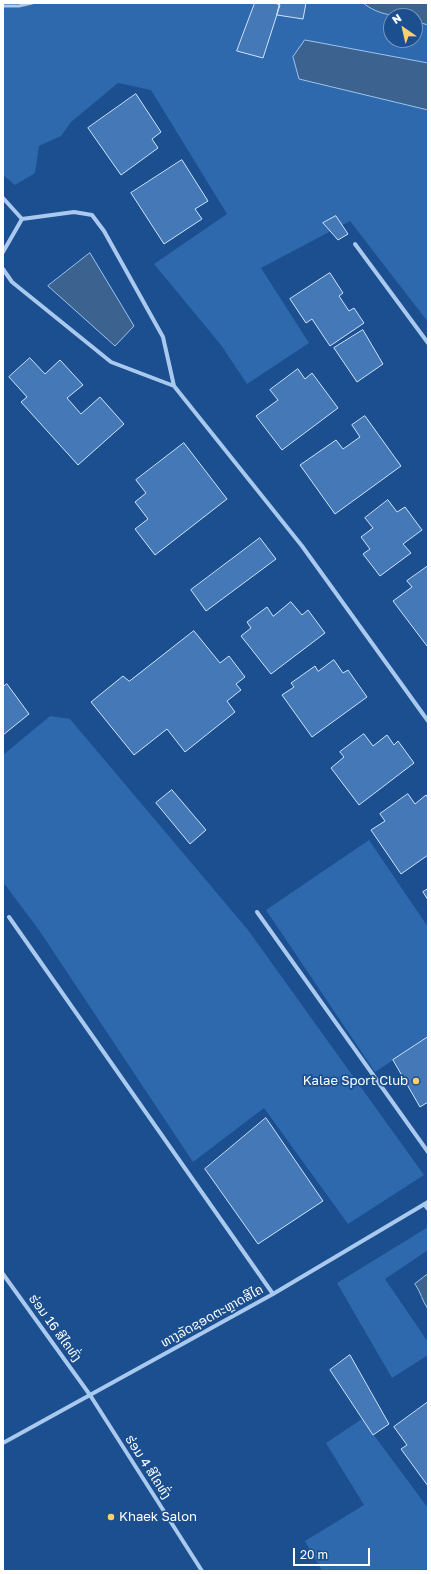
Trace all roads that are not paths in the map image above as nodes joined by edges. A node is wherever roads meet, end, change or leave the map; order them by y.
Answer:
1 (32, 3) edge
2 (3, 6) edge
3 (3, 198) edge
4 (22, 219) junction
5 (355, 244) dead end
6 (3, 252) edge
7 (3, 269) edge
8 (428, 343) edge
9 (174, 386) junction
10 (428, 721) edge
11 (257, 912) dead end
12 (8, 917) dead end
13 (428, 1152) edge
14 (426, 1203) edge
15 (428, 1209) edge
16 (3, 1274) edge
17 (273, 1294) junction
18 (90, 1395) junction
19 (3, 1443) edge
20 (202, 1571) edge

1 - 2 lane
3 - 4 street
4 - 6 street
4 - 9 street
5 - 8 street
7 - 9 street
9 - 10 street
11 - 13 street
12 - 17 street
14 - 15 street
14 - 17 street, ທາງລັດຊອດຕະຫຼາດສີໄຄ
16 - 18 street, ຮ່ອມ 16 ສີໄຄທົ່ງ
17 - 18 street, ທາງລັດຊອດຕະຫຼາດສີໄຄ
18 - 19 street, ທາງລັດຊອດຕະຫຼາດສີໄຄ
18 - 20 street, ຮ່ອມ 4 ສີໄຄທົ່ງ

